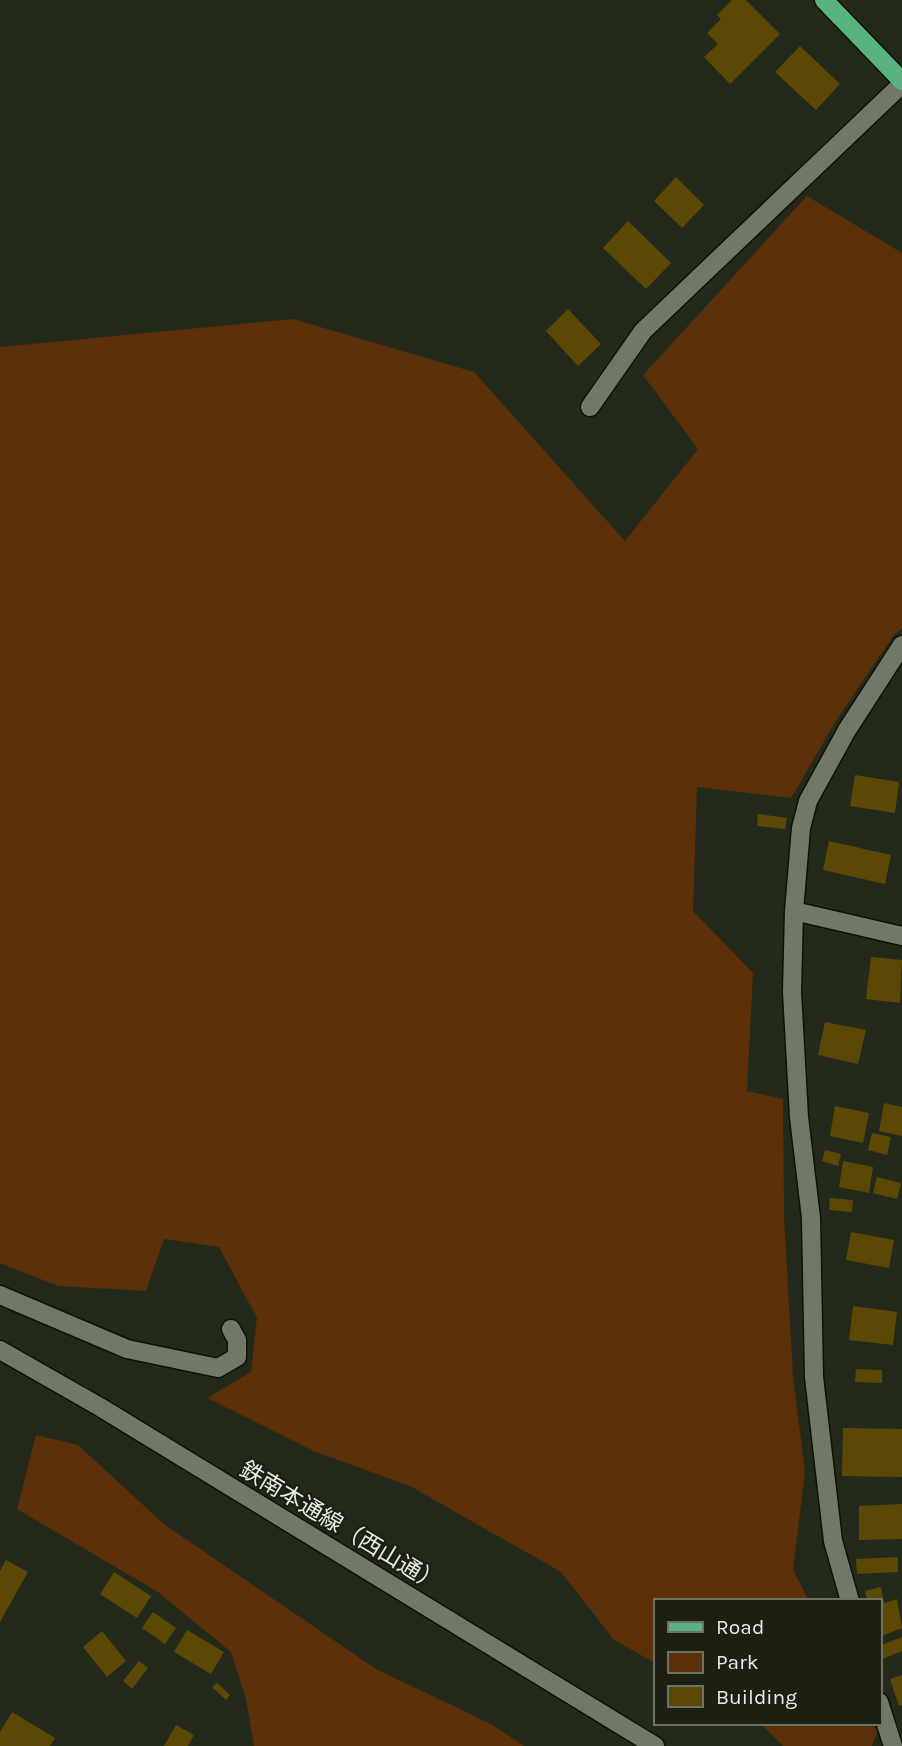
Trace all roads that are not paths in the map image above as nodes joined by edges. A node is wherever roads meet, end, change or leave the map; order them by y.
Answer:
1 (824, 0) edge
2 (902, 83) edge
3 (590, 407) dead end
4 (902, 645) edge
5 (794, 911) junction
6 (902, 936) edge
7 (0, 1295) edge
8 (231, 1329) dead end
9 (0, 1350) edge
10 (849, 1599) edge
11 (881, 1709) edge
12 (655, 1746) edge
13 (892, 1746) edge

1 - 2 main road
2 - 3 street
4 - 5 street
5 - 6 street
5 - 10 street
7 - 8 street
9 - 12 street, 鉄南本通線（西山通）
11 - 13 street

